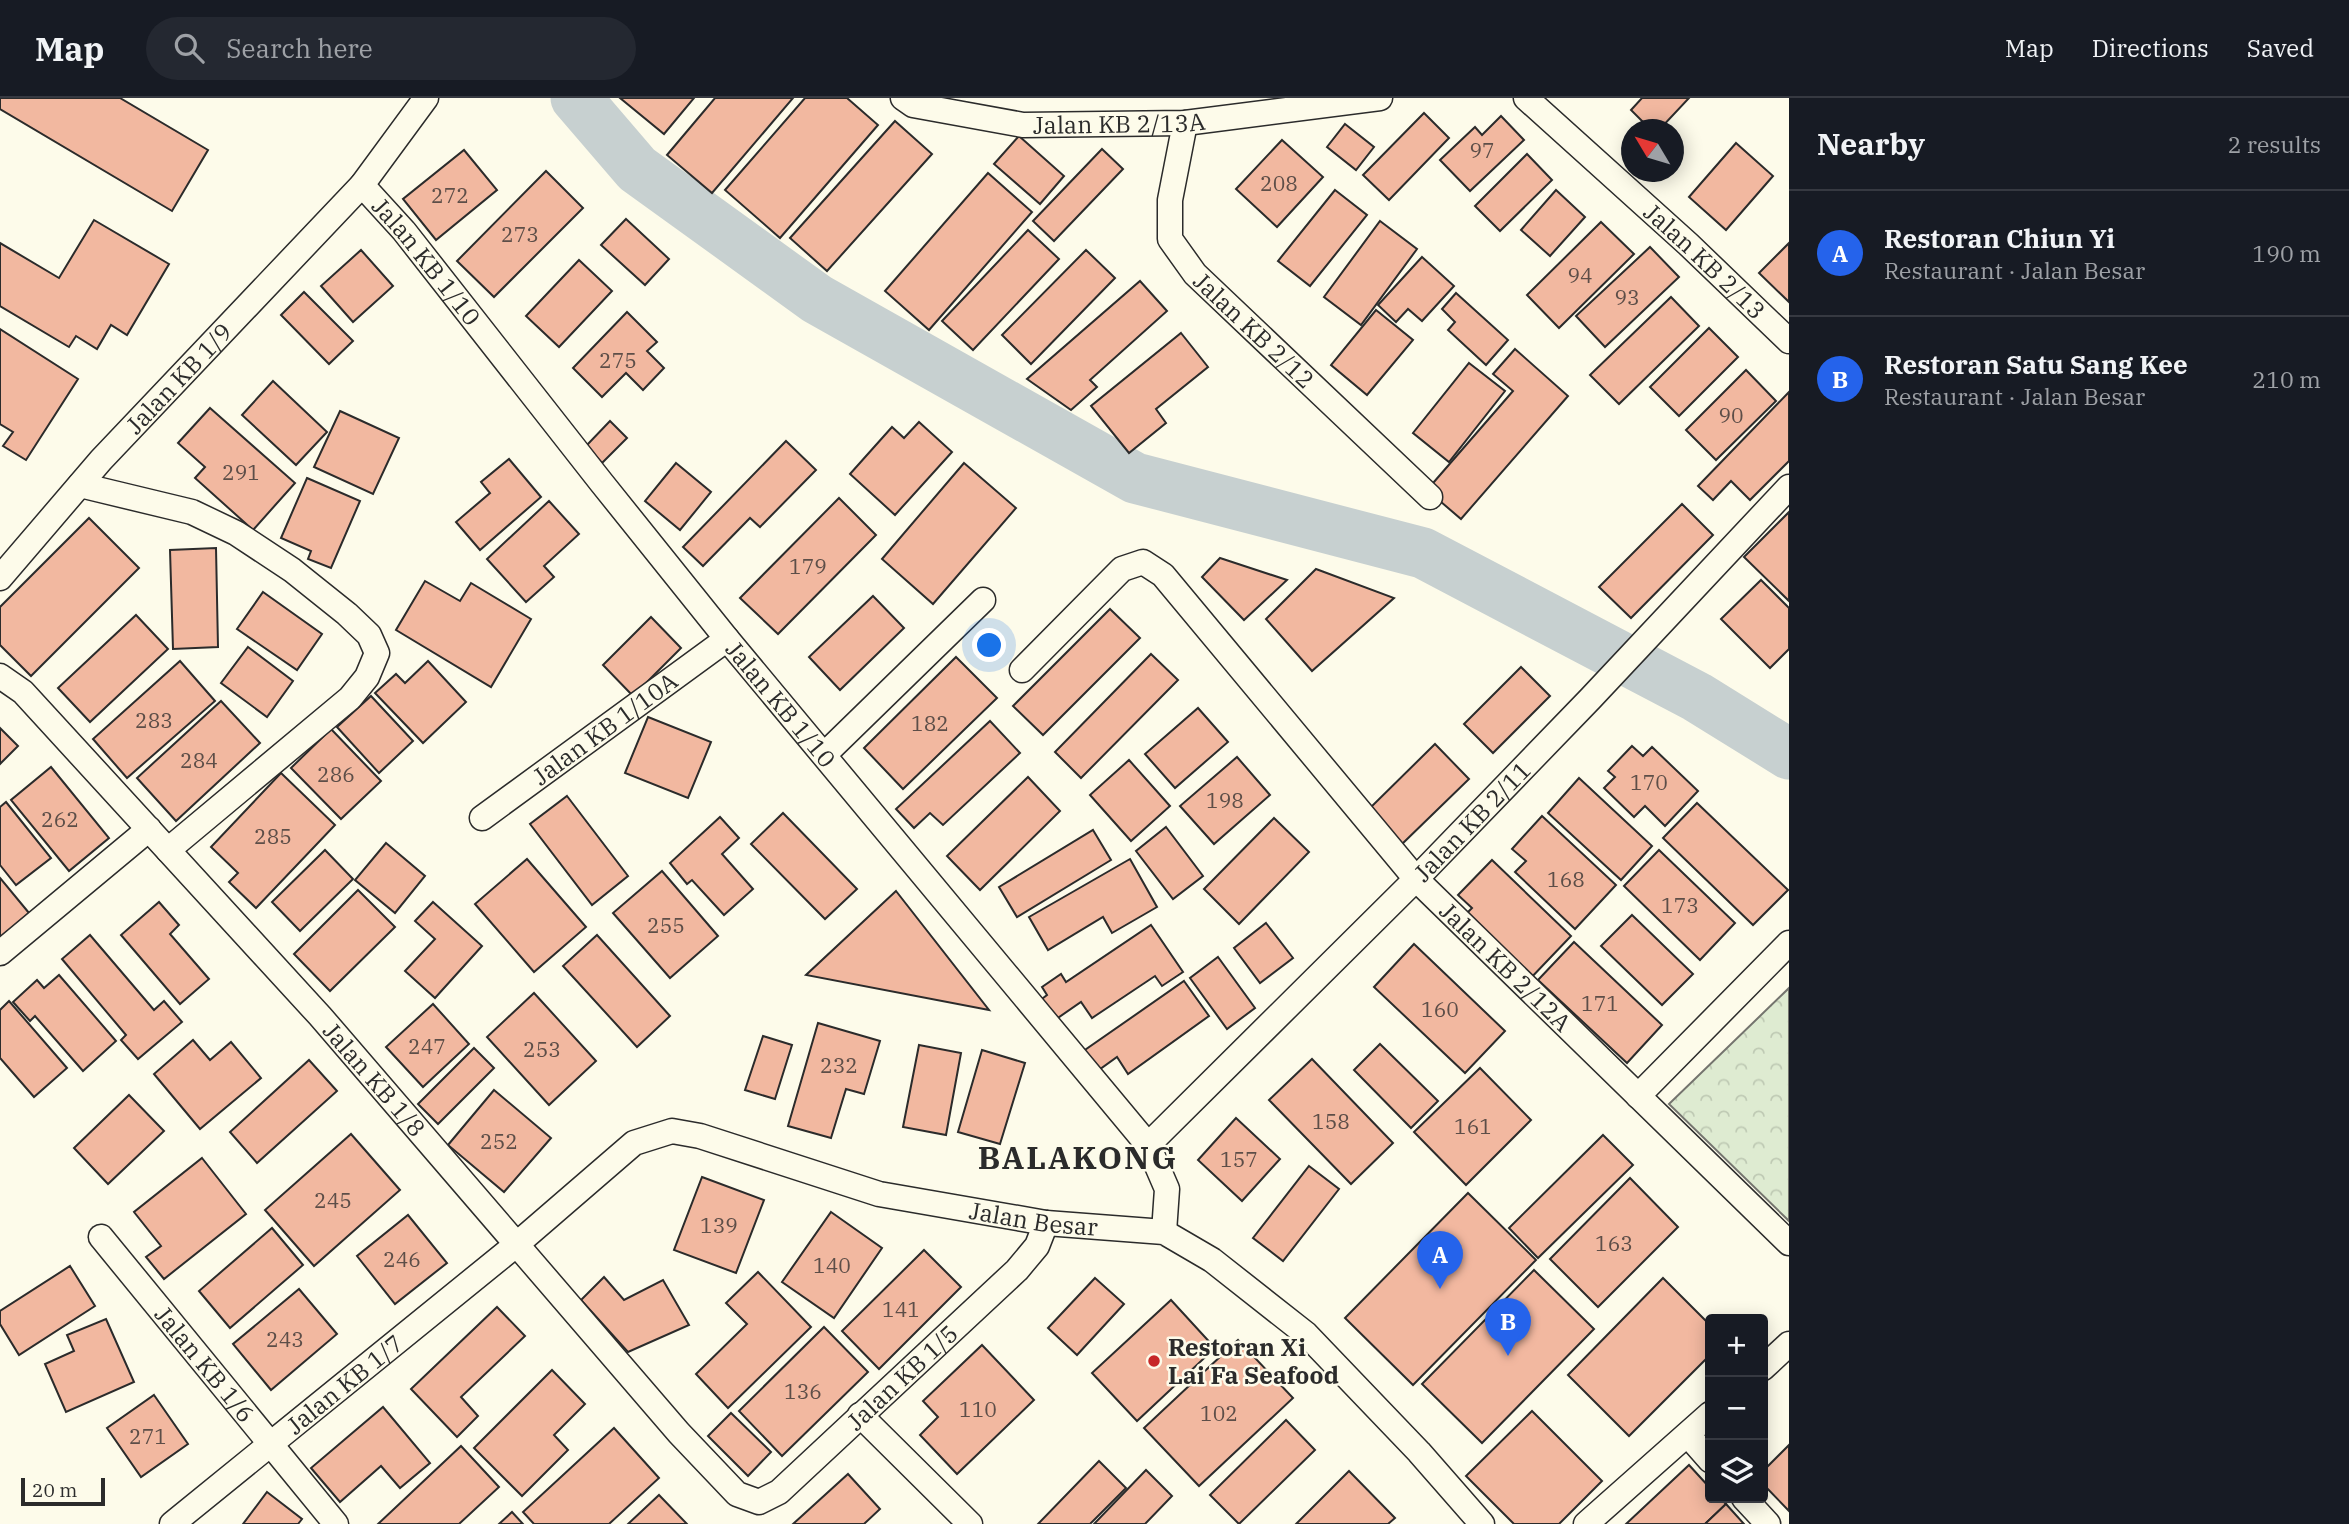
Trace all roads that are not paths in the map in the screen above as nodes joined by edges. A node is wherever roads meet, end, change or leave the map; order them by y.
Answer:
1 (426, 98) edge
2 (903, 98) edge
3 (1380, 98) edge
4 (1526, 98) edge
5 (1185, 123) junction
6 (362, 185) junction
7 (1789, 341) edge
8 (80, 485) junction
9 (1789, 487) edge
10 (1430, 497) dead end
11 (0, 578) edge
12 (983, 600) dead end
13 (727, 639) junction
14 (1022, 670) dead end
15 (0, 676) edge
16 (825, 754) junction
17 (482, 818) dead end
18 (149, 829) junction
19 (168, 850) junction
20 (1416, 879) junction
21 (1789, 943) edge
22 (0, 953) edge
23 (1637, 1096) junction
24 (1148, 1145) junction
25 (1046, 1223) junction
26 (1164, 1232) junction
27 (101, 1237) dead end
28 (1789, 1243) edge
29 (517, 1244) junction
30 (1789, 1344) edge
31 (1768, 1363) edge
32 (860, 1415) junction
33 (1705, 1419) edge
34 (1688, 1435) junction
35 (269, 1443) junction
36 (1705, 1454) edge
37 (1749, 1503) edge
38 (751, 1507) edge
39 (172, 1524) edge
40 (336, 1524) edge
41 (970, 1524) edge
42 (1482, 1524) edge
43 (1586, 1524) edge
44 (1768, 1524) edge

1 - 6 street, Jalan KB 1/9
2 - 5 street, Jalan KB 2/13A
3 - 5 street, Jalan KB 2/13A
4 - 7 street, Jalan KB 2/13
5 - 10 street, Jalan KB 2/12
6 - 8 street, Jalan KB 1/9
6 - 13 street, Jalan KB 1/10
8 - 11 street, Jalan KB 1/9
8 - 19 street
9 - 20 street, Jalan KB 2/11
12 - 16 street
13 - 16 street, Jalan KB 1/10
13 - 17 street, Jalan KB 1/10A
14 - 20 street, Jalan KB 2/12A
15 - 18 street, Jalan KB 1/8
16 - 24 street, Jalan KB 1/10
18 - 19 street, Jalan KB 1/8
18 - 22 street
19 - 29 street, Jalan KB 1/8
20 - 23 street, Jalan KB 2/12A
20 - 24 street, Jalan KB 2/11
21 - 23 street
23 - 28 street, Jalan KB 2/12A
24 - 26 street, Jalan KB 1/10
25 - 26 street, Jalan Besar
25 - 29 street, Jalan Besar
25 - 32 street, Jalan KB 1/5
26 - 42 street, Jalan Besar
27 - 35 street, Jalan KB 1/6
29 - 35 street, Jalan KB 1/7
29 - 38 street, Jalan KB 1/8
30 - 31 street
32 - 38 street, Jalan KB 1/5
32 - 41 street
33 - 34 street
34 - 36 street
34 - 43 street
35 - 39 street, Jalan KB 1/7
35 - 40 street, Jalan KB 1/6
37 - 44 street

